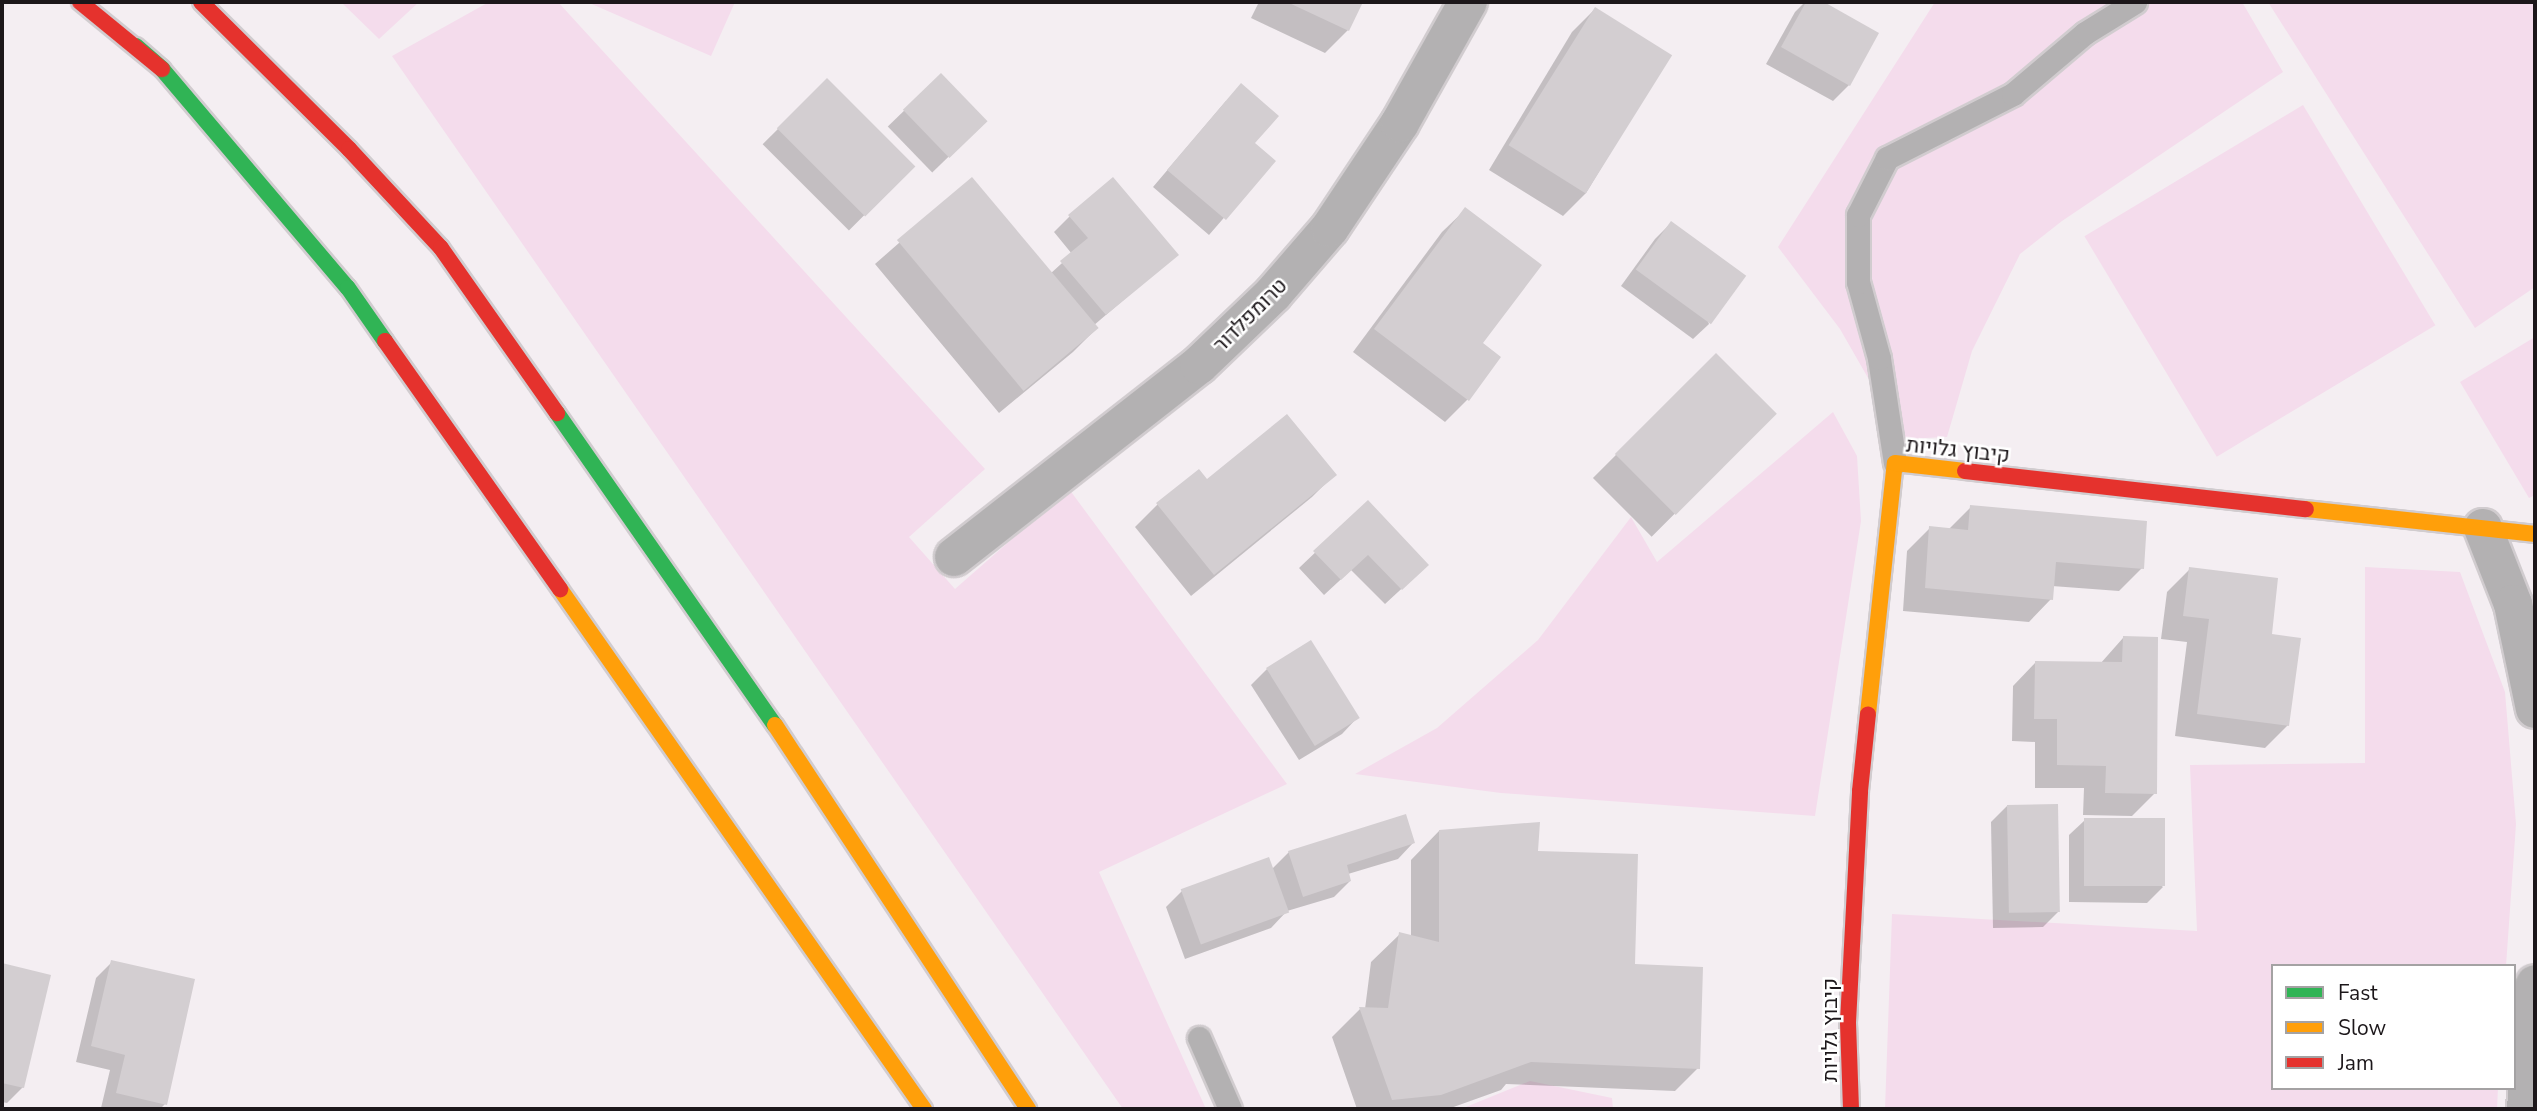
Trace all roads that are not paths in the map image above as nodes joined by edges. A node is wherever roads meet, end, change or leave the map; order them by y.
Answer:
1 (80, 2) edge
2 (88, 2) edge
3 (1468, 2) edge
4 (2135, 2) edge
5 (205, 4) edge
6 (162, 69) junction
7 (1895, 463) junction
8 (2483, 528) junction
9 (2535, 534) edge
10 (954, 557) dead end
11 (2535, 709) edge
12 (2535, 984) edge
13 (1199, 1038) dead end
14 (924, 1109) edge
15 (1028, 1109) edge
16 (1230, 1109) edge
17 (1851, 1109) edge
18 (2526, 1109) edge

1 - 6 main road
2 - 6 main road
3 - 10 street, טרומפלדור
4 - 7 lane
5 - 15 main road
6 - 14 main road
7 - 8 main road, קיבוץ גלויות
7 - 17 main road, קיבוץ גלויות
8 - 9 main road, קיבוץ גלויות
8 - 11 street
12 - 18 street
13 - 16 lane

